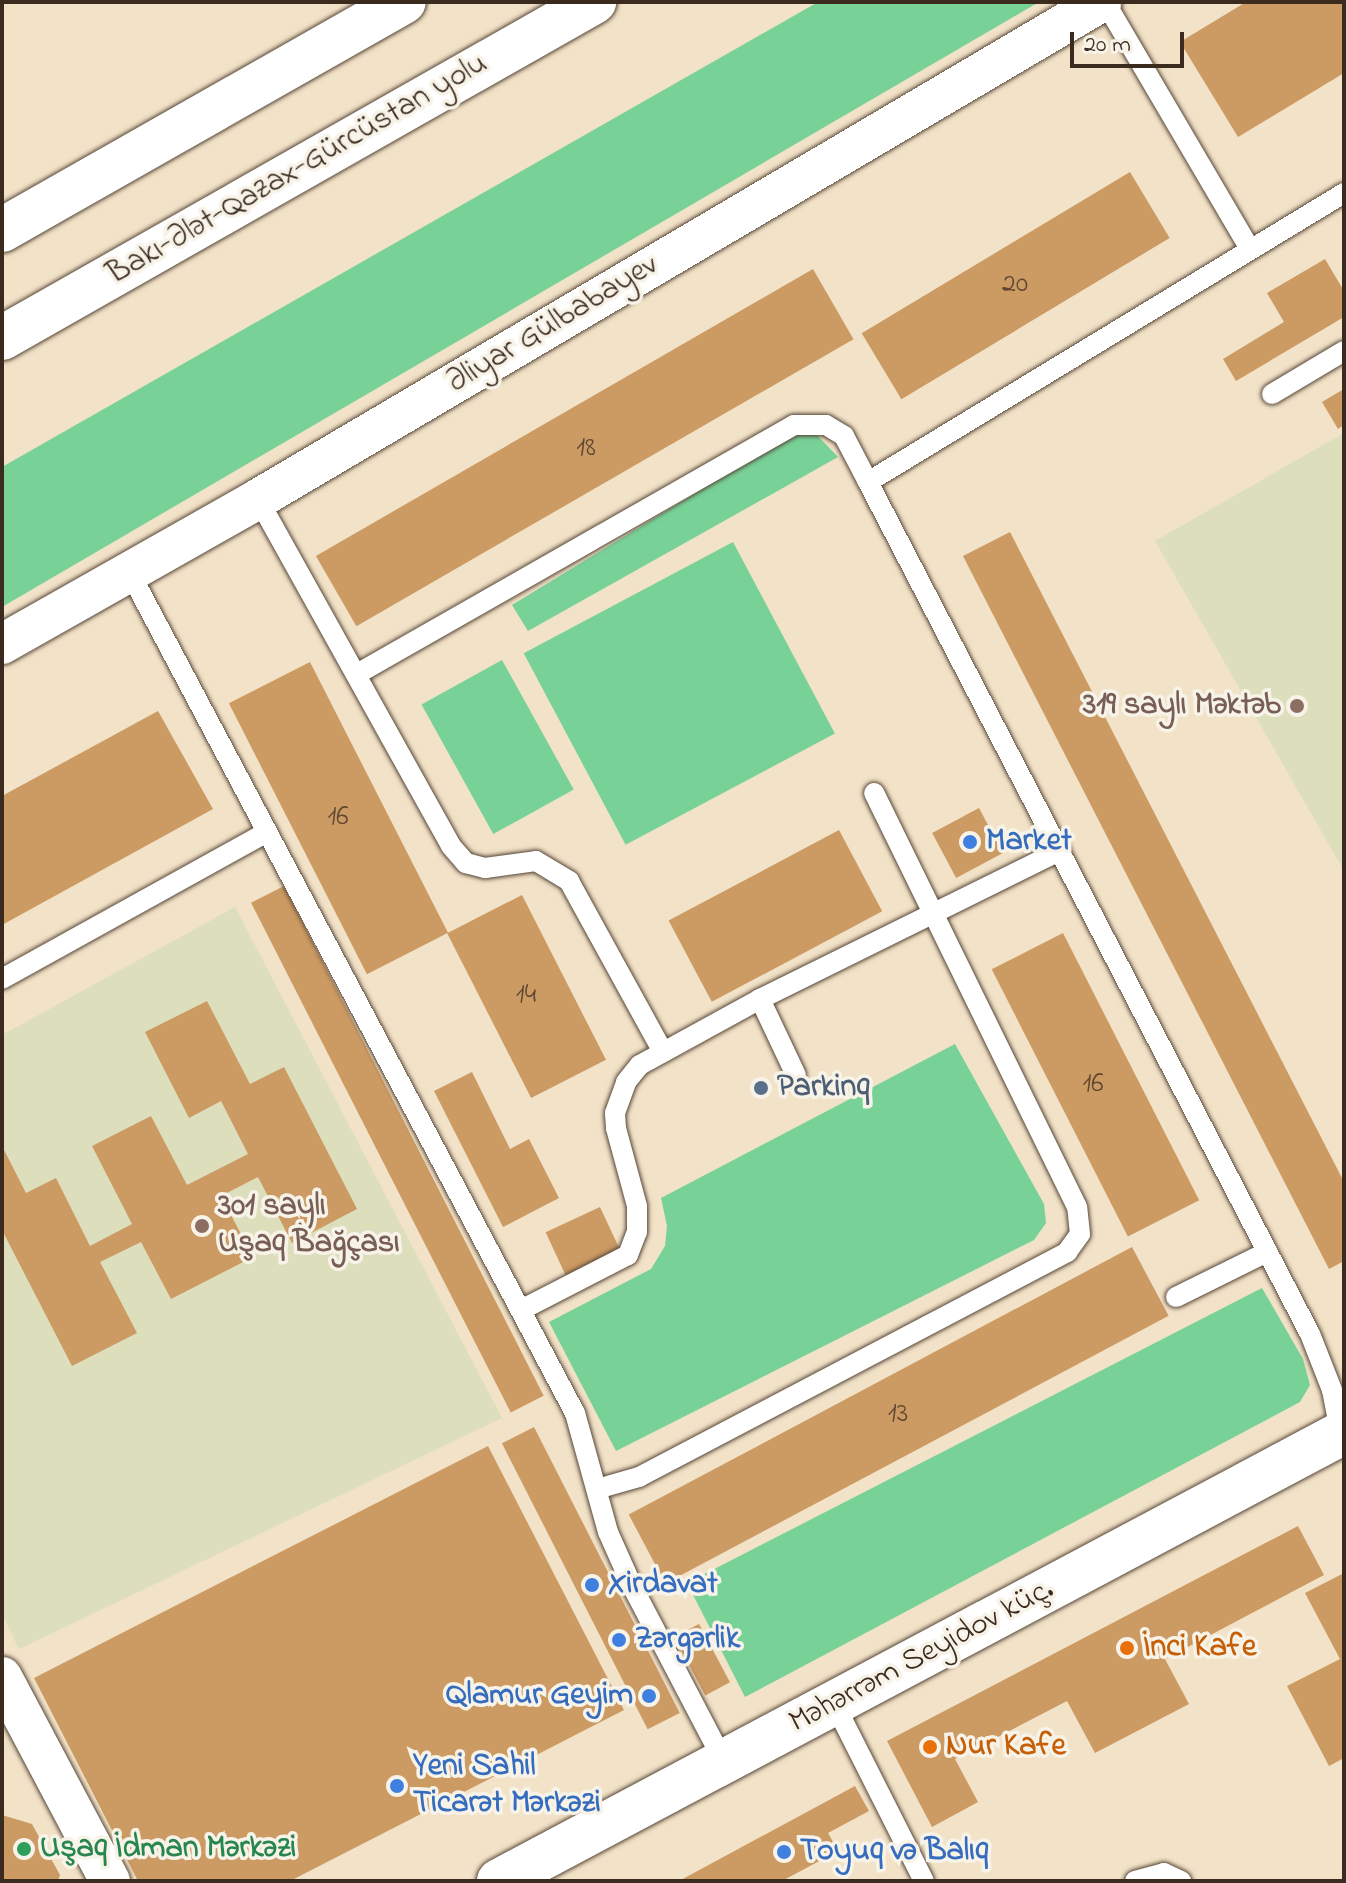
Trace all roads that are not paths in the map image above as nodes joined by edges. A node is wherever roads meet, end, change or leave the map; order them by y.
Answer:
1 (404, 2) edge
2 (594, 2) edge
3 (1103, 2) edge
4 (1344, 193) edge
5 (2, 230) edge
6 (1250, 249) junction
7 (2, 338) edge
8 (1344, 351) edge
9 (1272, 394) dead end
10 (868, 482) junction
11 (258, 499) junction
12 (130, 573) junction
13 (2, 644) edge
14 (357, 674) junction
15 (874, 793) dead end
16 (267, 832) junction
17 (1060, 851) junction
18 (933, 915) junction
19 (2, 979) edge
20 (760, 999) junction
21 (662, 1050) junction
22 (796, 1075) dead end
23 (1267, 1252) junction
24 (1176, 1297) dead end
25 (521, 1310) junction
26 (1343, 1438) edge
27 (597, 1489) junction
28 (2, 1678) edge
29 (834, 1703) junction
30 (724, 1762) junction
31 (110, 1881) edge
32 (499, 1881) edge
33 (924, 1881) edge
34 (1135, 1881) edge
35 (1181, 1881) edge

1 - 5 main road
2 - 7 main road, Bakı-Ələt-Qazax-Gürcüstan yolu
3 - 6 lane
3 - 11 street, Əliyar Gülbabayev
4 - 6 lane
6 - 10 lane
8 - 9 lane
10 - 14 lane
10 - 17 lane
11 - 12 street, Əliyar Gülbabayev
11 - 14 lane
12 - 13 street, Əliyar Gülbabayev
12 - 16 lane
14 - 21 lane
15 - 18 lane
16 - 19 lane
16 - 25 lane
17 - 18 lane
17 - 23 lane
18 - 20 lane
18 - 27 lane
20 - 21 lane
20 - 22 lane
21 - 25 lane
23 - 24 lane
23 - 26 lane
25 - 27 lane
26 - 29 main road, Məhərrəm Seyidov küç.
27 - 30 lane
28 - 31 street
29 - 30 main road, Məhərrəm Seyidov küç.
29 - 33 lane
30 - 32 main road, Məhərrəm Seyidov küç.
34 - 35 lane

